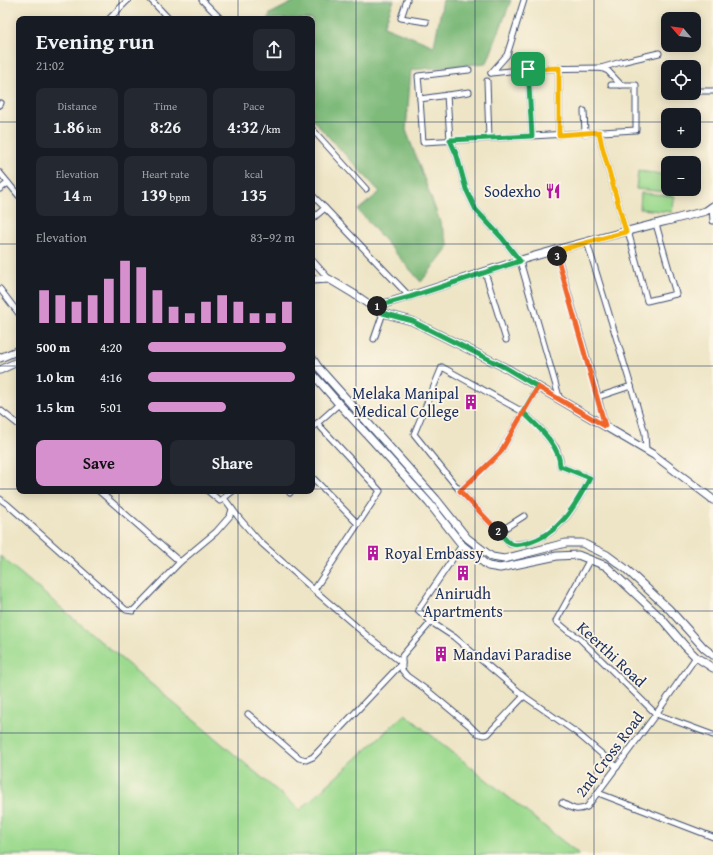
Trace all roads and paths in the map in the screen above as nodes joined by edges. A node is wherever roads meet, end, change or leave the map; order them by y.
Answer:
1 (128, 0) edge
2 (151, 0) edge
3 (202, 0) edge
4 (407, 0) edge
5 (524, 0) edge
6 (112, 16) edge
7 (166, 16) edge
8 (218, 16) edge
9 (426, 22) dead end
10 (659, 53) dead end
11 (559, 68) junction
12 (601, 68) junction
13 (528, 69) junction
14 (469, 70) dead end
15 (487, 81) dead end
16 (620, 84) junction
17 (611, 85) dead end
18 (701, 91) edge
19 (713, 91) edge
20 (469, 92) dead end
21 (447, 95) junction
22 (420, 99) junction
23 (584, 111) dead end
24 (599, 132) junction
25 (315, 133) edge
26 (585, 133) junction
27 (559, 135) junction
28 (532, 136) junction
29 (489, 138) junction
30 (450, 140) junction
31 (0, 173) edge
32 (8, 183) junction
33 (0, 189) edge
34 (366, 189) dead end
35 (16, 192) edge
36 (315, 198) edge
37 (713, 206) edge
38 (325, 208) junction
39 (315, 216) edge
40 (713, 221) edge
41 (656, 224) junction
42 (627, 232) junction
43 (587, 242) junction
44 (556, 251) junction
45 (520, 261) junction
46 (315, 263) edge
47 (485, 272) junction
48 (329, 279) junction
49 (315, 280) edge
50 (0, 289) edge
51 (410, 297) junction
52 (373, 307) junction
53 (16, 310) edge
54 (383, 313) junction
55 (374, 339) dead end
56 (506, 340) dead end
57 (16, 351) edge
58 (0, 358) edge
59 (16, 362) edge
60 (315, 362) edge
61 (0, 370) edge
62 (315, 376) edge
63 (631, 386) junction
64 (538, 387) junction
65 (598, 397) junction
66 (560, 400) junction
67 (339, 404) junction
68 (0, 410) edge
69 (523, 412) junction
70 (16, 423) edge
71 (317, 423) joint
72 (605, 426) junction
73 (646, 450) junction
74 (315, 480) edge
75 (460, 491) junction
76 (102, 494) edge
77 (212, 494) edge
78 (229, 494) edge
79 (224, 498) junction
80 (0, 499) edge
81 (436, 499) junction
82 (712, 499) edge
83 (429, 503) junction
84 (232, 509) junction
85 (524, 516) dead end
86 (358, 524) junction
87 (499, 532) junction
88 (462, 545) junction
89 (590, 559) junction
90 (180, 562) junction
91 (314, 590) junction
92 (669, 609) junction
93 (660, 618) junction
94 (431, 622) junction
95 (713, 654) edge
96 (696, 657) junction
97 (402, 663) junction
98 (713, 668) edge
99 (524, 696) junction
100 (248, 714) dead end
101 (656, 714) junction
102 (713, 735) edge
103 (617, 767) junction
104 (598, 794) junction
105 (562, 803) dead end
106 (713, 837) edge

1 - 6 street
2 - 7 street
3 - 8 street
4 - 9 street
5 - 13 street
10 - 12 street
11 - 12 street
11 - 13 street
11 - 27 street
12 - 16 street
13 - 28 street
14 - 22 street
15 - 29 street
16 - 17 street
16 - 24 street
18 - 19 street
20 - 21 street
21 - 22 street
21 - 30 street
22 - 30 street
23 - 26 street
24 - 26 street
24 - 42 street
25 - 34 street
26 - 27 street
27 - 28 street
28 - 29 street
29 - 30 street
30 - 45 street
31 - 32 street
32 - 33 street
32 - 35 street
36 - 38 street
37 - 40 street
37 - 41 main road
38 - 39 street
38 - 51 street
41 - 42 main road
41 - 42 street
42 - 43 main road
43 - 44 main road
43 - 63 street
44 - 45 main road
44 - 65 street
45 - 47 main road
45 - 66 street
46 - 48 street
47 - 51 main road
47 - 56 street
48 - 49 main road
48 - 52 main road
50 - 53 street
51 - 52 main road
52 - 54 main road
54 - 55 street
54 - 64 main road
57 - 58 main road
59 - 61 main road
60 - 81 main road
62 - 67 main road
63 - 65 street
63 - 73 street
64 - 66 main road
64 - 69 street
65 - 72 street
66 - 72 main road
67 - 71 street
67 - 83 main road
68 - 70 street
69 - 75 street
69 - 75 street
69 - 87 street
71 - 86 street
72 - 73 main road
73 - 82 main road
74 - 86 street
75 - 87 street
76 - 90 street
77 - 79 street
78 - 79 street
79 - 84 street
80 - 90 street
81 - 83 main road
81 - 92 main road
83 - 88 main road
84 - 90 street
84 - 91 street
85 - 87 street
86 - 91 street
88 - 89 main road
88 - 94 street
89 - 93 main road
89 - 101 street, Keerthi Road
91 - 97 street
92 - 93 main road
92 - 95 main road
93 - 96 main road
94 - 97 street
94 - 99 street
96 - 98 main road
96 - 101 street, 2nd Cross Road
97 - 99 street
97 - 100 street
99 - 103 street
101 - 102 street, Keerthi Road
101 - 103 street, 2nd Cross Road
103 - 104 street, 2nd Cross Road
104 - 105 street, 2nd Cross Road
104 - 106 street

